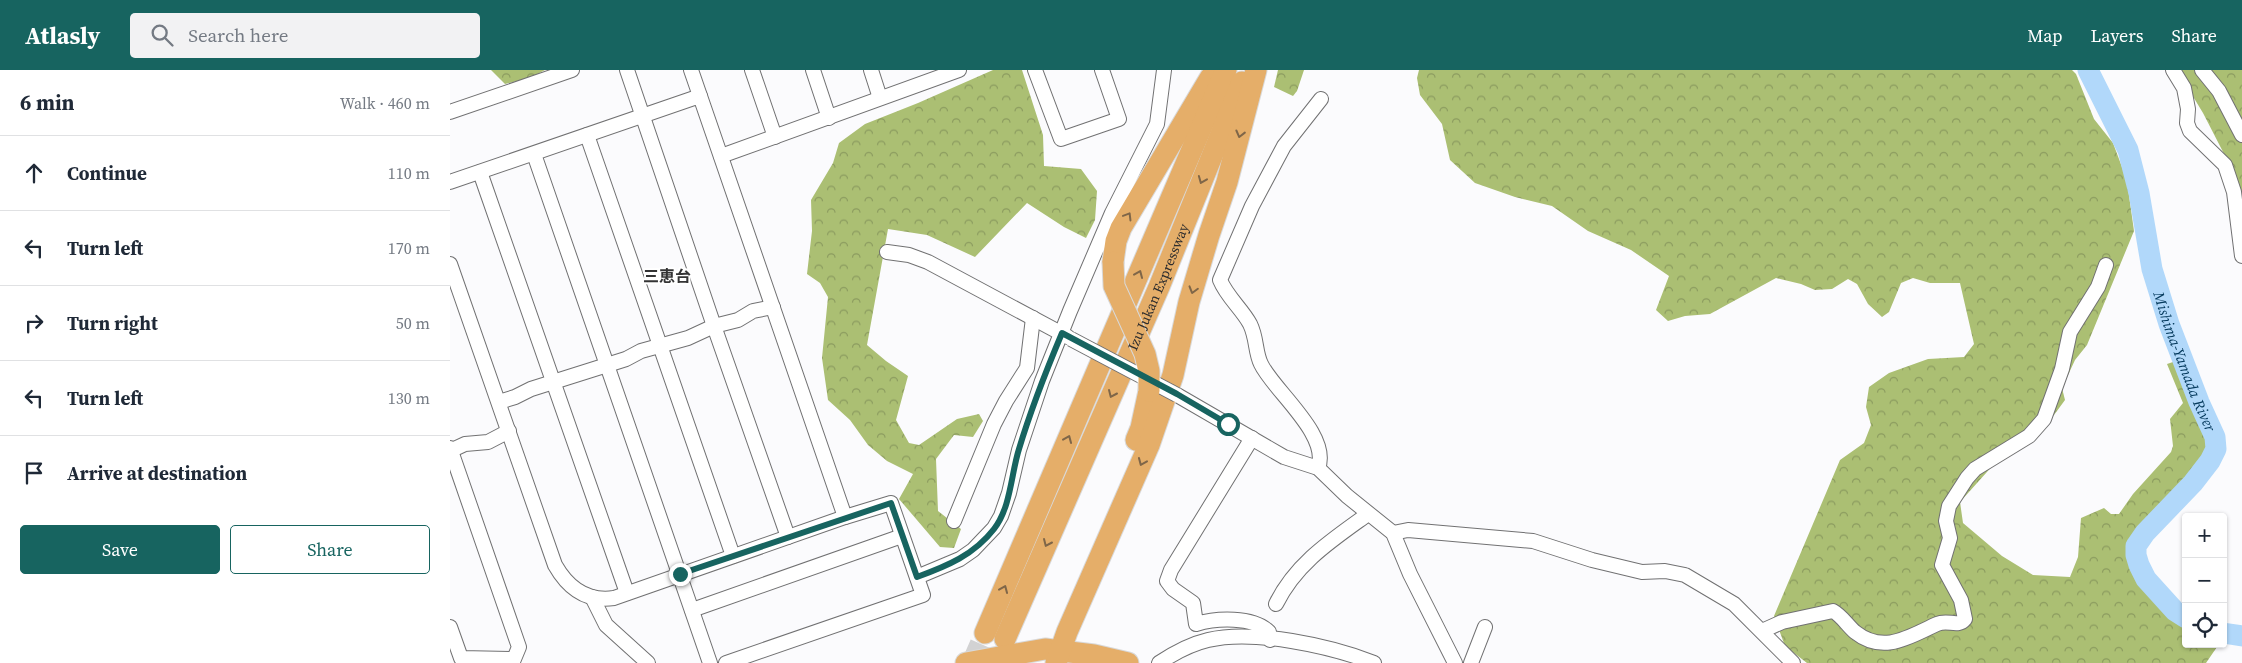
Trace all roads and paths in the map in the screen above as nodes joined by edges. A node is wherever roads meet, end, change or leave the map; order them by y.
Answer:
1 (572, 70) edge
2 (627, 70) edge
3 (691, 70) edge
4 (752, 70) edge
5 (813, 70) edge
6 (871, 70) edge
7 (959, 70) edge
8 (1035, 70) edge
9 (1102, 70) edge
10 (1164, 70) edge
11 (1215, 70) edge
12 (1226, 70) edge
13 (1247, 70) edge
14 (1256, 70) edge
15 (2173, 70) edge
16 (2202, 70) edge
17 (934, 74) edge
18 (700, 96) junction
19 (880, 98) junction
20 (1321, 98) dead end
21 (450, 112) edge
22 (643, 114) junction
23 (829, 118) junction
24 (587, 135) junction
25 (2242, 135) edge
26 (775, 137) junction
27 (534, 154) junction
28 (721, 156) junction
29 (480, 172) junction
30 (450, 182) edge
31 (887, 252) dead end
32 (2242, 256) edge
33 (450, 264) edge
34 (2106, 265) dead end
35 (773, 307) junction
36 (1033, 318) junction
37 (714, 326) junction
38 (1066, 336) junction
39 (661, 345) junction
40 (608, 364) junction
41 (554, 382) junction
42 (499, 402) junction
43 (509, 431) junction
44 (1252, 438) junction
45 (450, 450) edge
46 (1318, 468) junction
47 (1368, 514) junction
48 (845, 517) junction
49 (954, 521) dead end
50 (1393, 532) junction
51 (902, 536) junction
52 (788, 538) junction
53 (733, 556) junction
54 (680, 574) junction
55 (917, 577) junction
56 (627, 593) junction
57 (592, 597) junction
58 (1276, 604) dead end
59 (692, 610) junction
60 (450, 627) edge
61 (1486, 627) dead end
62 (1762, 631) junction
63 (1270, 640) junction
64 (1050, 656) edge
65 (648, 663) edge
66 (710, 663) edge
67 (726, 663) edge
68 (966, 663) edge
69 (1128, 663) edge
70 (1159, 663) edge
71 (1374, 663) edge
72 (1455, 663) edge
73 (1471, 663) edge
74 (1793, 663) edge

1 - 21 street
2 - 22 street
3 - 18 street
4 - 26 street
5 - 23 street
6 - 19 street
7 - 17 street
8 - 9 street
10 - 38 street
64 -> 11 highway, bridge
13 -> 12 highway, Izu Jukan Expressway
14 -> 64 highway
15 - 32 street
16 - 25 street
17 - 19 street
18 - 22 street
18 - 28 street
19 - 23 street
20 - 46 street
22 - 24 street
22 - 37 street
23 - 26 street
24 - 27 street
24 - 39 street
26 - 28 street
27 - 29 street
27 - 40 street
28 - 35 street
29 - 30 street
29 - 41 street
31 - 36 street
33 - 42 street
34 - 62 street
35 - 37 street
35 - 48 street
36 - 38 street
36 - 49 street
37 - 39 street
37 - 52 street
38 - 44 street, bridge
38 - 55 street
39 - 40 street
39 - 53 street
40 - 41 street
40 - 54 street
41 - 42 street
41 - 56 street
42 - 43 street
43 - 45 street
43 - 57 street
44 - 46 street
44 - 63 street
45 - 60 street
46 - 47 street
47 - 50 street
47 - 58 street
48 - 51 street
48 - 52 street
50 - 62 street
50 - 72 street
51 - 55 street
51 - 59 street
52 - 53 street
53 - 54 street
54 - 56 street
54 - 59 street
55 - 67 street
56 - 57 street
57 - 65 street
59 - 66 street
61 - 73 street
62 - 74 street
63 - 70 street
63 - 71 street
64 - 68 highway
64 - 69 highway

